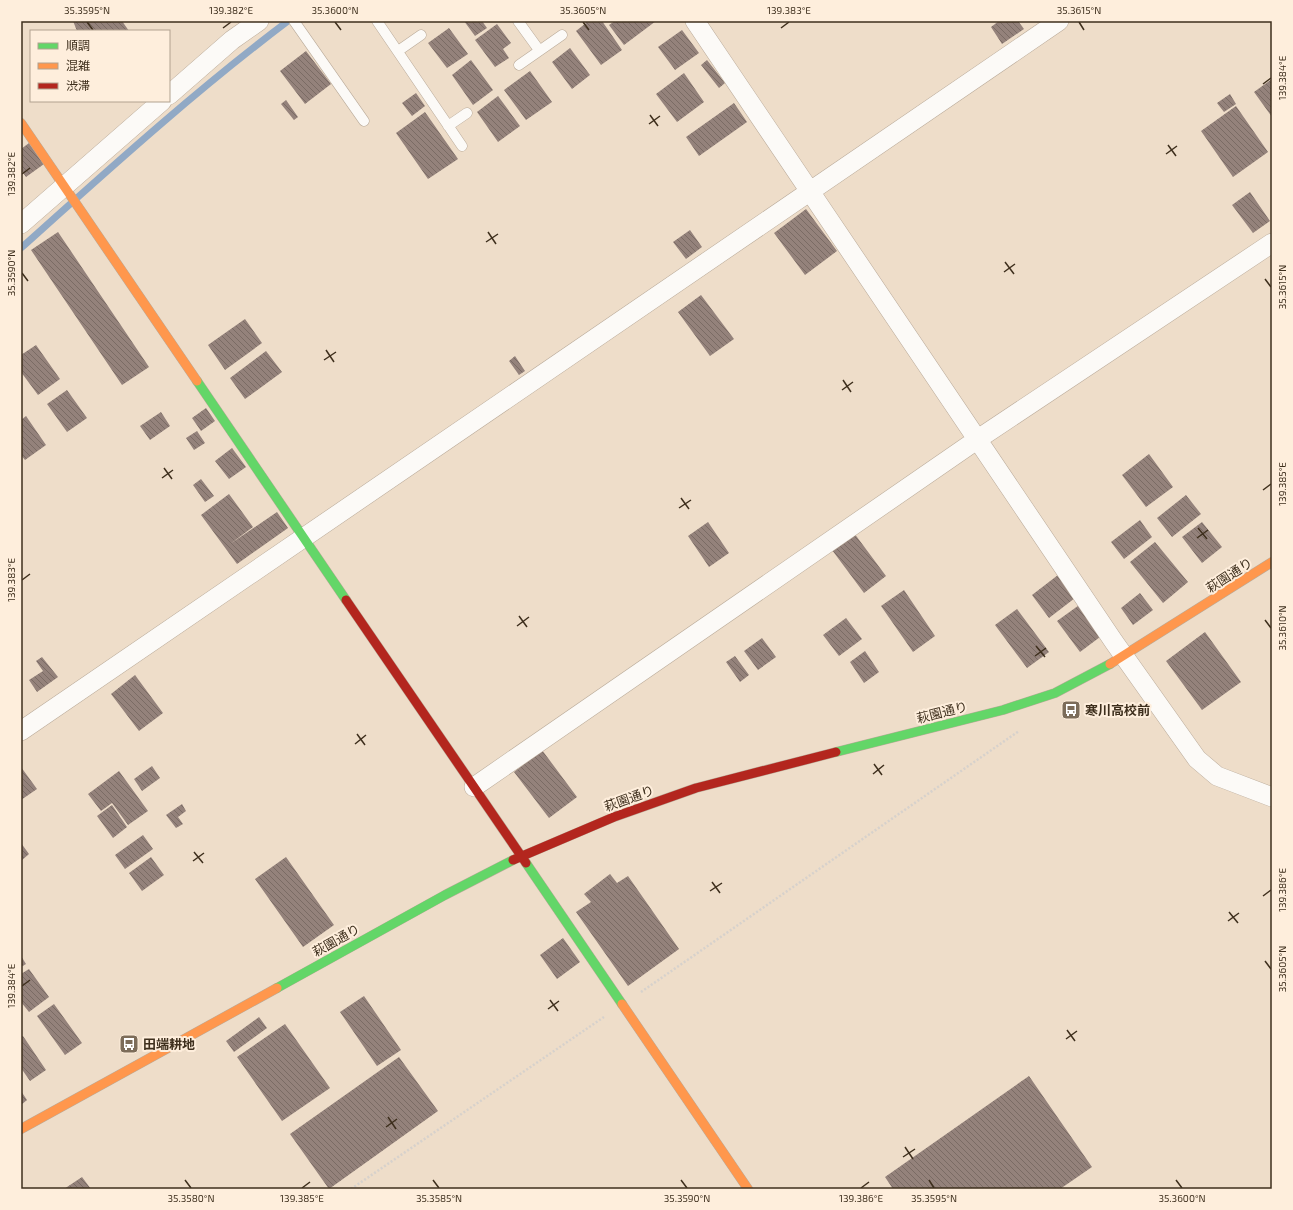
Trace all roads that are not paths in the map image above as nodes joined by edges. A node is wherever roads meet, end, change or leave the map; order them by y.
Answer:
1 (259, 21) edge
2 (294, 21) edge
3 (377, 21) edge
4 (518, 21) edge
5 (695, 21) edge
6 (1059, 21) edge
7 (421, 35) dead end
8 (562, 35) dead end
9 (539, 50) junction
10 (398, 51) junction
11 (519, 65) dead end
12 (170, 94) edge
13 (161, 102) edge
14 (467, 113) dead end
15 (364, 121) dead end
16 (21, 123) edge
17 (448, 126) junction
18 (462, 146) dead end
19 (64, 186) junction
20 (810, 191) junction
21 (21, 224) edge
22 (1272, 243) edge
23 (978, 439) junction
24 (305, 537) junction
25 (1272, 562) edge
26 (1124, 657) junction
27 (21, 731) edge
28 (474, 787) junction
29 (1272, 797) edge
30 (521, 856) junction
31 (21, 1129) edge
32 (748, 1189) edge

1 - 12 street
2 - 15 lane
3 - 10 lane
4 - 9 lane
5 - 20 street
6 - 20 street
7 - 10 lane
8 - 9 lane
9 - 11 lane
10 - 17 lane
13 - 19 street
14 - 17 lane
16 - 19 street
17 - 18 lane
19 - 21 street
19 - 24 street
20 - 23 street
20 - 24 street
22 - 23 street
23 - 26 street
23 - 28 street
24 - 27 street
24 - 28 street
25 - 26 street, 萩園通り
26 - 29 street
26 - 30 street, 萩園通り
28 - 30 street
30 - 31 street, 萩園通り
30 - 32 street

